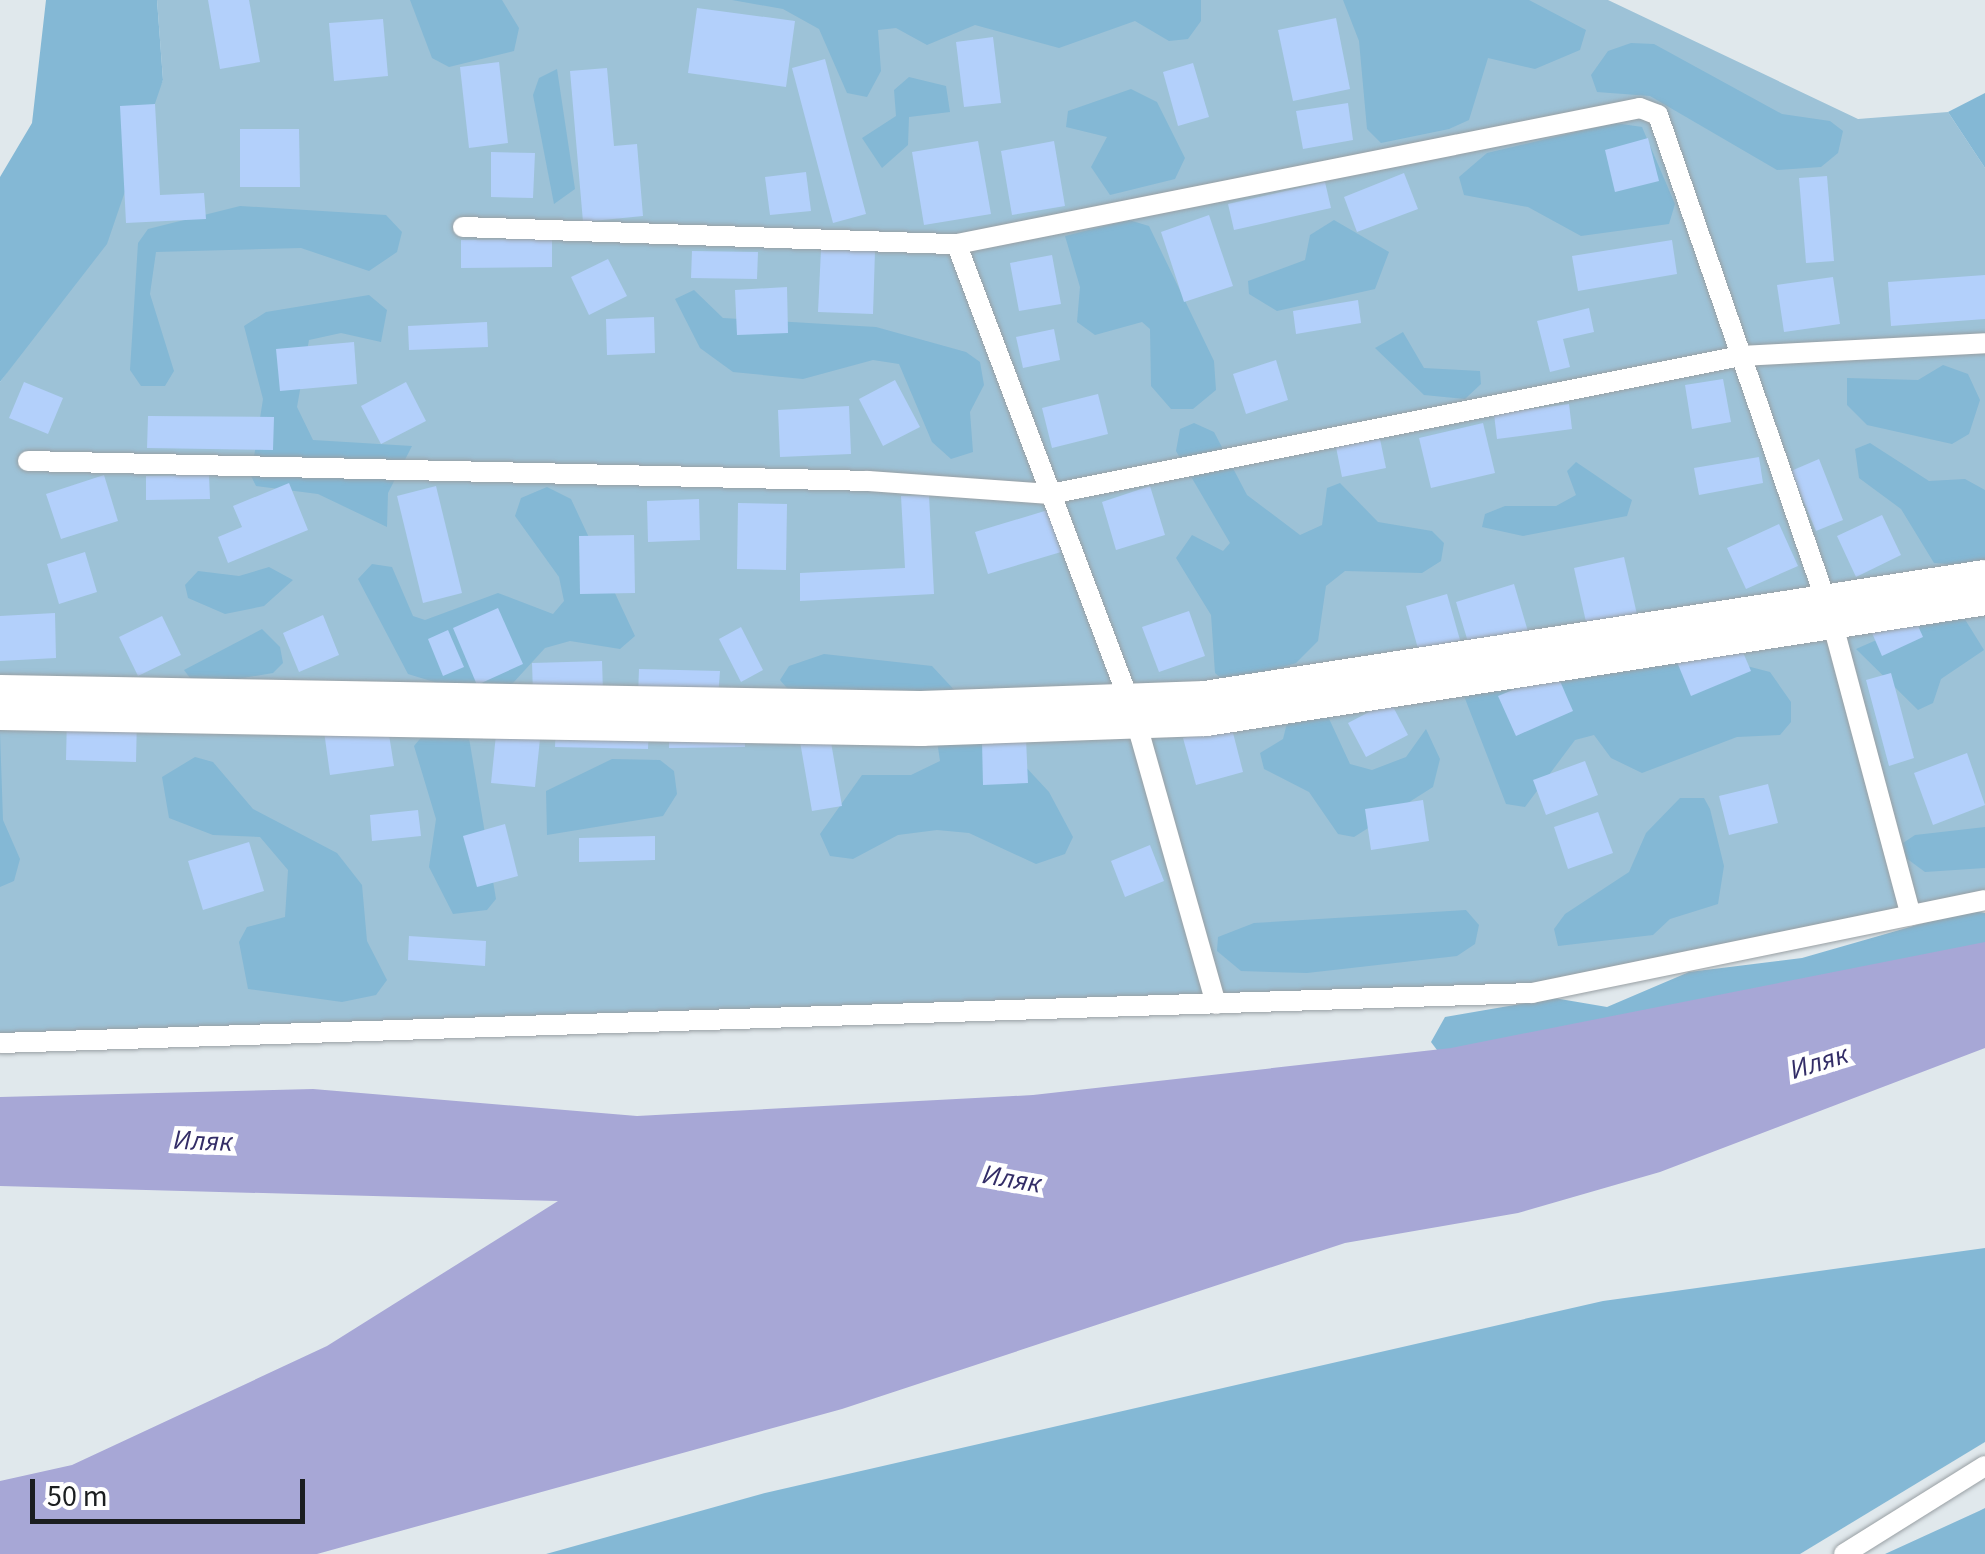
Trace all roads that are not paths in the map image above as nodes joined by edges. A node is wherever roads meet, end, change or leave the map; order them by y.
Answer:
1 (463, 227) dead end
2 (956, 244) junction
3 (1985, 343) edge
4 (1741, 356) junction
5 (28, 461) dead end
6 (1051, 494) junction
7 (1985, 587) edge
8 (1829, 610) junction
9 (0, 702) edge
10 (1132, 710) junction
11 (1985, 900) edge
12 (1911, 915) junction
13 (1216, 1004) junction
14 (0, 1043) edge
15 (1985, 1466) edge
16 (1844, 1554) edge

1 - 2 lane
2 - 4 lane
2 - 6 lane
3 - 4 lane
4 - 6 lane
4 - 8 lane
5 - 6 lane
6 - 10 lane
7 - 8 street
8 - 10 street
8 - 12 lane
9 - 10 street
10 - 13 lane
11 - 12 lane
12 - 13 lane
13 - 14 lane
15 - 16 lane

